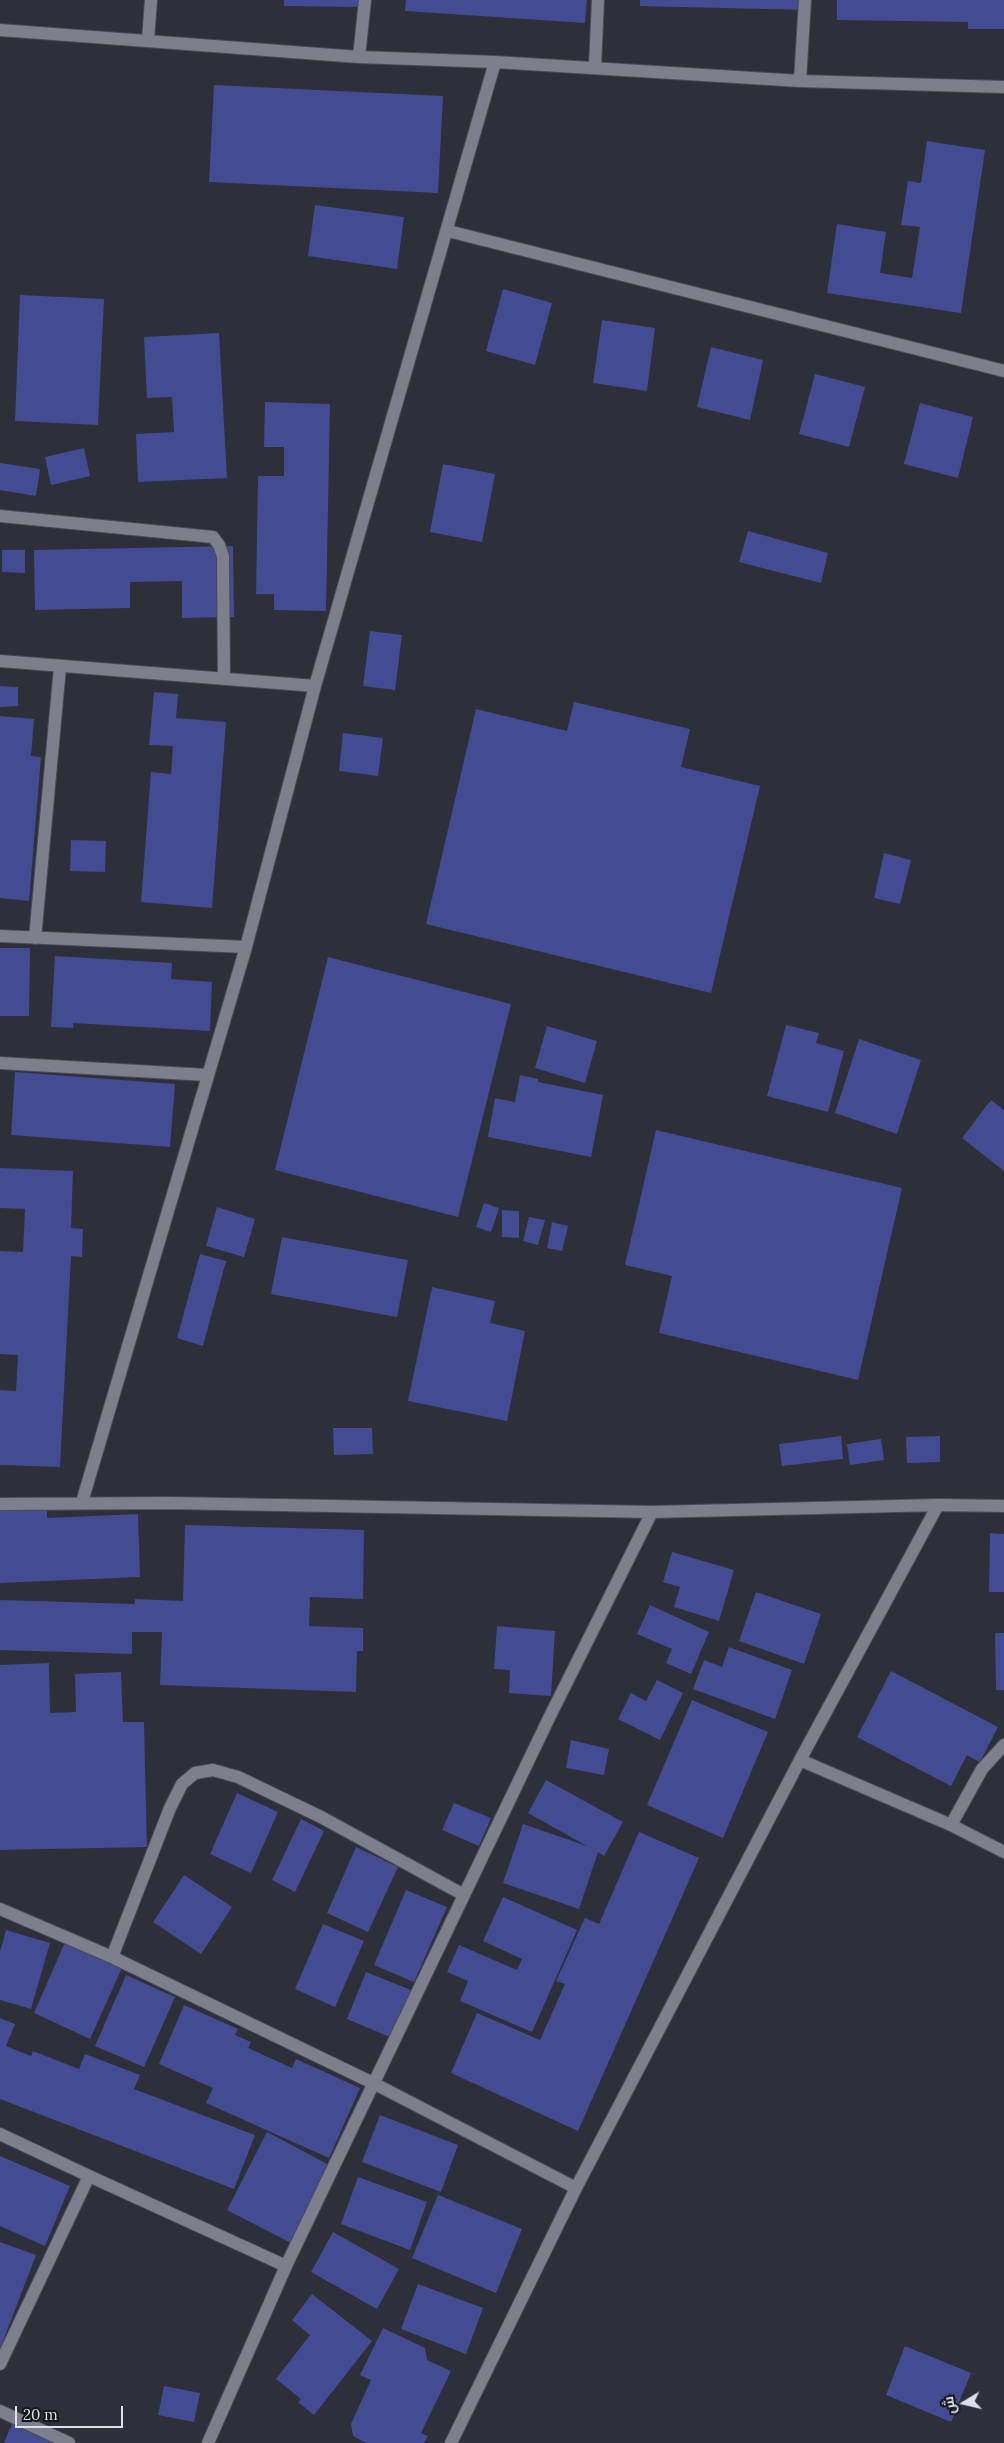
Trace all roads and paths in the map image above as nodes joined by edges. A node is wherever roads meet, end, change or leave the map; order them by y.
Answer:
1 (151, 0) edge
2 (365, 0) edge
3 (598, 0) edge
4 (805, 0) edge
5 (0, 30) edge
6 (148, 40) junction
7 (360, 57) junction
8 (495, 62) junction
9 (595, 67) junction
10 (800, 81) junction
11 (1004, 87) edge
12 (448, 231) junction
13 (1004, 371) edge
14 (0, 516) edge
15 (0, 661) edge
16 (60, 667) junction
17 (224, 679) junction
18 (314, 686) junction
19 (0, 936) edge
20 (35, 938) junction
21 (246, 946) junction
22 (0, 1063) edge
23 (207, 1075) junction
24 (82, 1502) junction
25 (0, 1504) edge
26 (938, 1505) junction
27 (1004, 1506) edge
28 (652, 1512) junction
29 (1004, 1745) edge
30 (800, 1760) junction
31 (951, 1826) junction
32 (1004, 1852) edge
33 (464, 1895) junction
34 (0, 1909) edge
35 (112, 1957) junction
36 (375, 2084) junction
37 (0, 2134) edge
38 (88, 2176) junction
39 (576, 2188) junction
40 (286, 2266) junction
41 (0, 2364) edge
42 (0, 2411) edge
43 (69, 2443) edge
44 (208, 2443) edge
45 (451, 2443) edge

1 - 6 street
2 - 7 street
3 - 9 street
4 - 10 street
5 - 6 street
6 - 7 street
7 - 8 street
8 - 9 street
8 - 12 street
9 - 10 street
10 - 11 street
12 - 13 street
12 - 18 street
14 - 17 street
15 - 16 street
16 - 17 street
16 - 20 street
17 - 18 street
18 - 21 street
19 - 20 street
20 - 21 street
21 - 23 street
22 - 23 street
23 - 24 street
24 - 25 street
24 - 28 street
26 - 27 street
26 - 28 street
26 - 30 street
28 - 33 street
29 - 31 street
30 - 31 street
30 - 39 street
31 - 32 street
33 - 35 street
33 - 36 street
34 - 35 street
35 - 36 street
36 - 39 street
36 - 40 street
37 - 38 street
38 - 40 street
38 - 41 street
39 - 45 street
40 - 44 street
42 - 43 street

